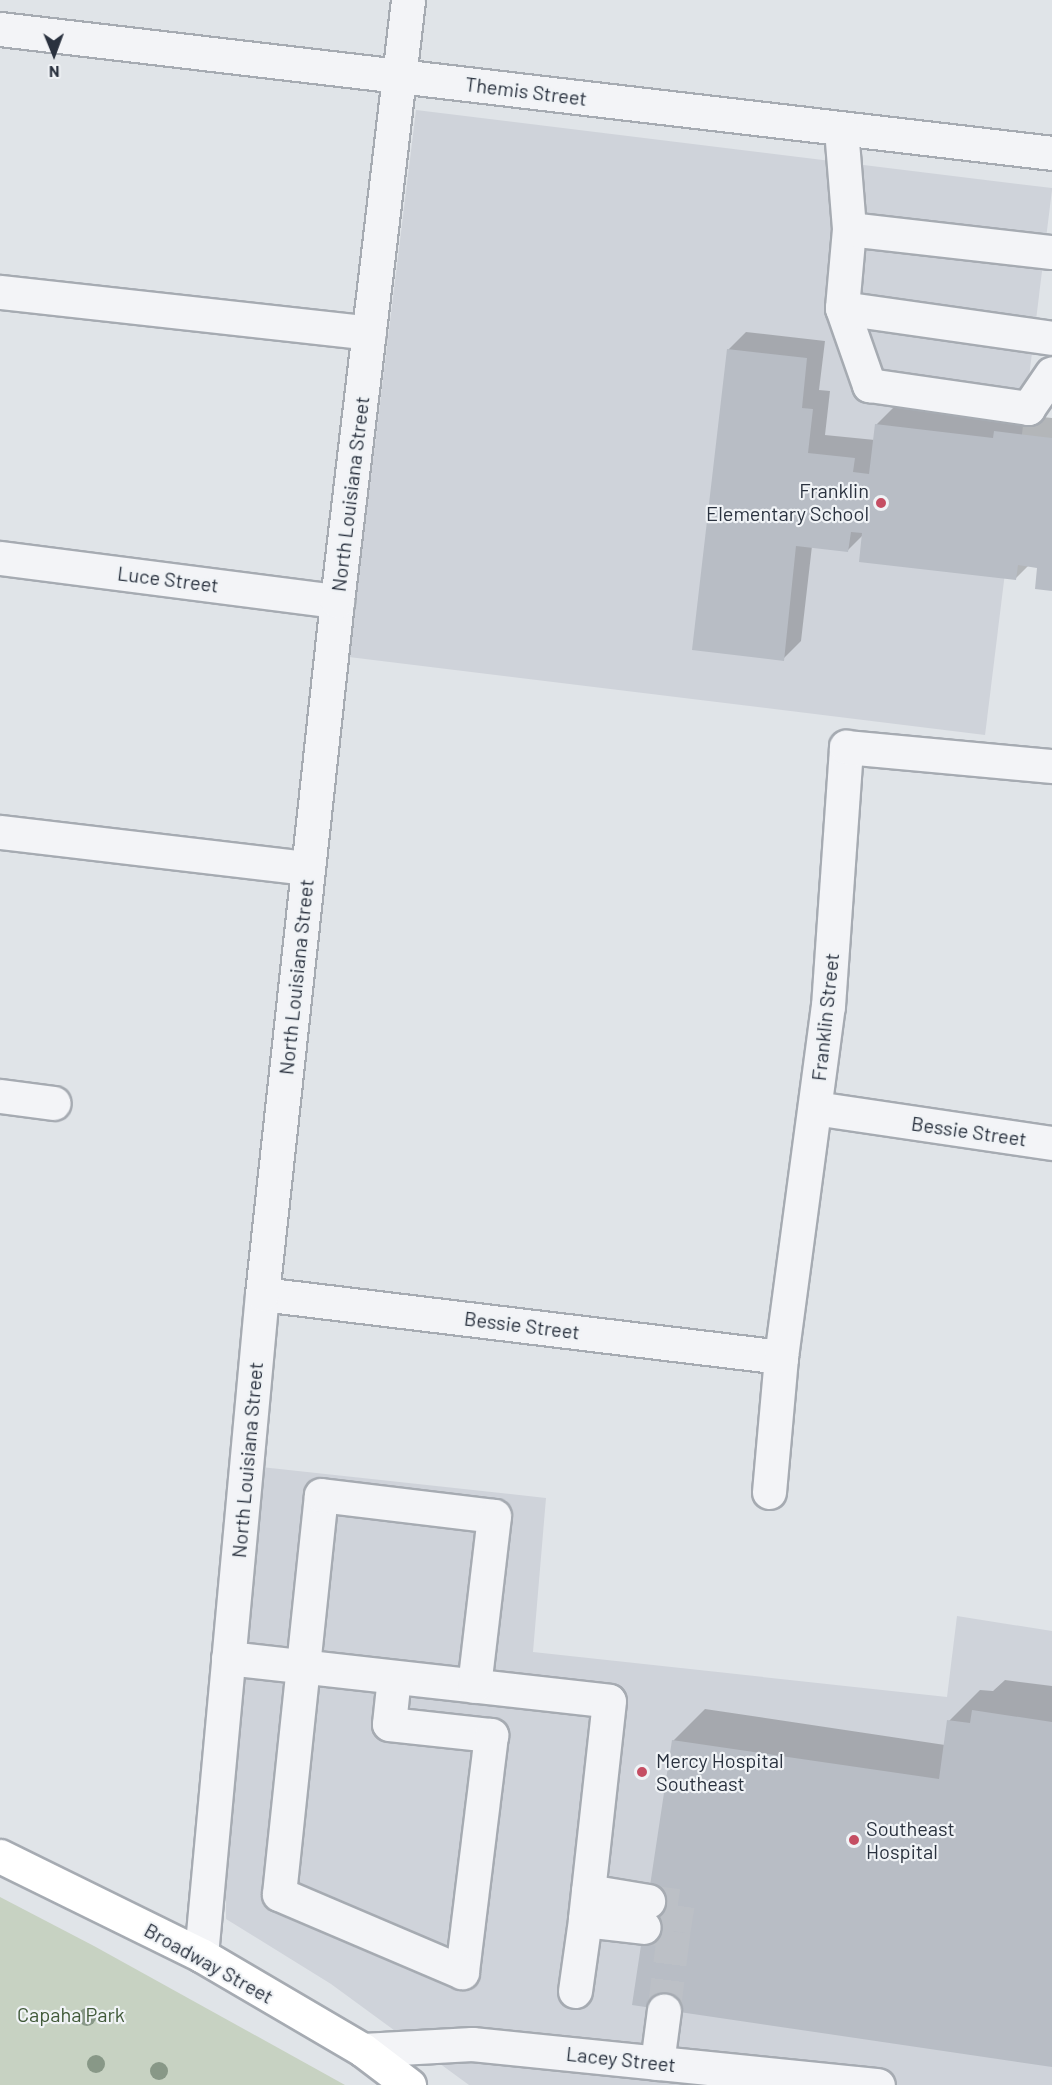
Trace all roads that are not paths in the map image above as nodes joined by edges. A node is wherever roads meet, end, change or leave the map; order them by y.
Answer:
1 (408, 0) edge
2 (0, 29) edge
3 (399, 76) junction
4 (841, 129) junction
5 (1052, 153) edge
6 (849, 229) junction
7 (1052, 252) edge
8 (0, 292) edge
9 (842, 308) junction
10 (369, 333) junction
11 (1052, 338) edge
12 (1052, 373) edge
13 (0, 558) edge
14 (337, 601) junction
15 (1052, 766) edge
16 (0, 832) edge
17 (308, 868) junction
18 (0, 1096) edge
19 (54, 1103) dead end
20 (815, 1108) junction
21 (1052, 1143) edge
22 (262, 1294) junction
23 (781, 1357) junction
24 (769, 1492) dead end
25 (228, 1658) junction
26 (300, 1666) junction
27 (394, 1677) junction
28 (474, 1686) junction
29 (0, 1856) edge
30 (587, 1906) junction
31 (646, 1914) tunnel mouth
32 (201, 1955) junction
33 (575, 1991) dead end
34 (664, 2010) tunnel mouth
35 (363, 2050) junction
36 (657, 2063) junction
37 (410, 2085) edge
38 (878, 2085) edge

1 - 3 street, North Louisiana Street
2 - 3 street, Themis Street
3 - 4 street, Themis Street
3 - 10 street, North Louisiana Street
4 - 5 street, Themis Street
4 - 6 street
6 - 7 street
6 - 9 street
8 - 10 street
9 - 11 street
9 - 12 street
10 - 14 street, North Louisiana Street
13 - 14 street, Luce Street
14 - 17 street, North Louisiana Street
15 - 20 street, Franklin Street
16 - 17 street
17 - 22 street, North Louisiana Street
18 - 19 street
20 - 21 street, Bessie Street
20 - 23 street, Franklin Street
22 - 23 street, Bessie Street
22 - 25 street, North Louisiana Street
23 - 24 street, Franklin Street
25 - 26 street
25 - 32 street, North Louisiana Street
26 - 27 street
26 - 27 street
26 - 28 street
27 - 28 street
28 - 30 street
29 - 32 main road, Broadway Street
30 - 31 street
30 - 33 street
32 - 35 main road, Broadway Street
34 - 36 street
35 - 36 street, Lacey Street
35 - 37 main road, Broadway Street
36 - 38 street, Lacey Street

